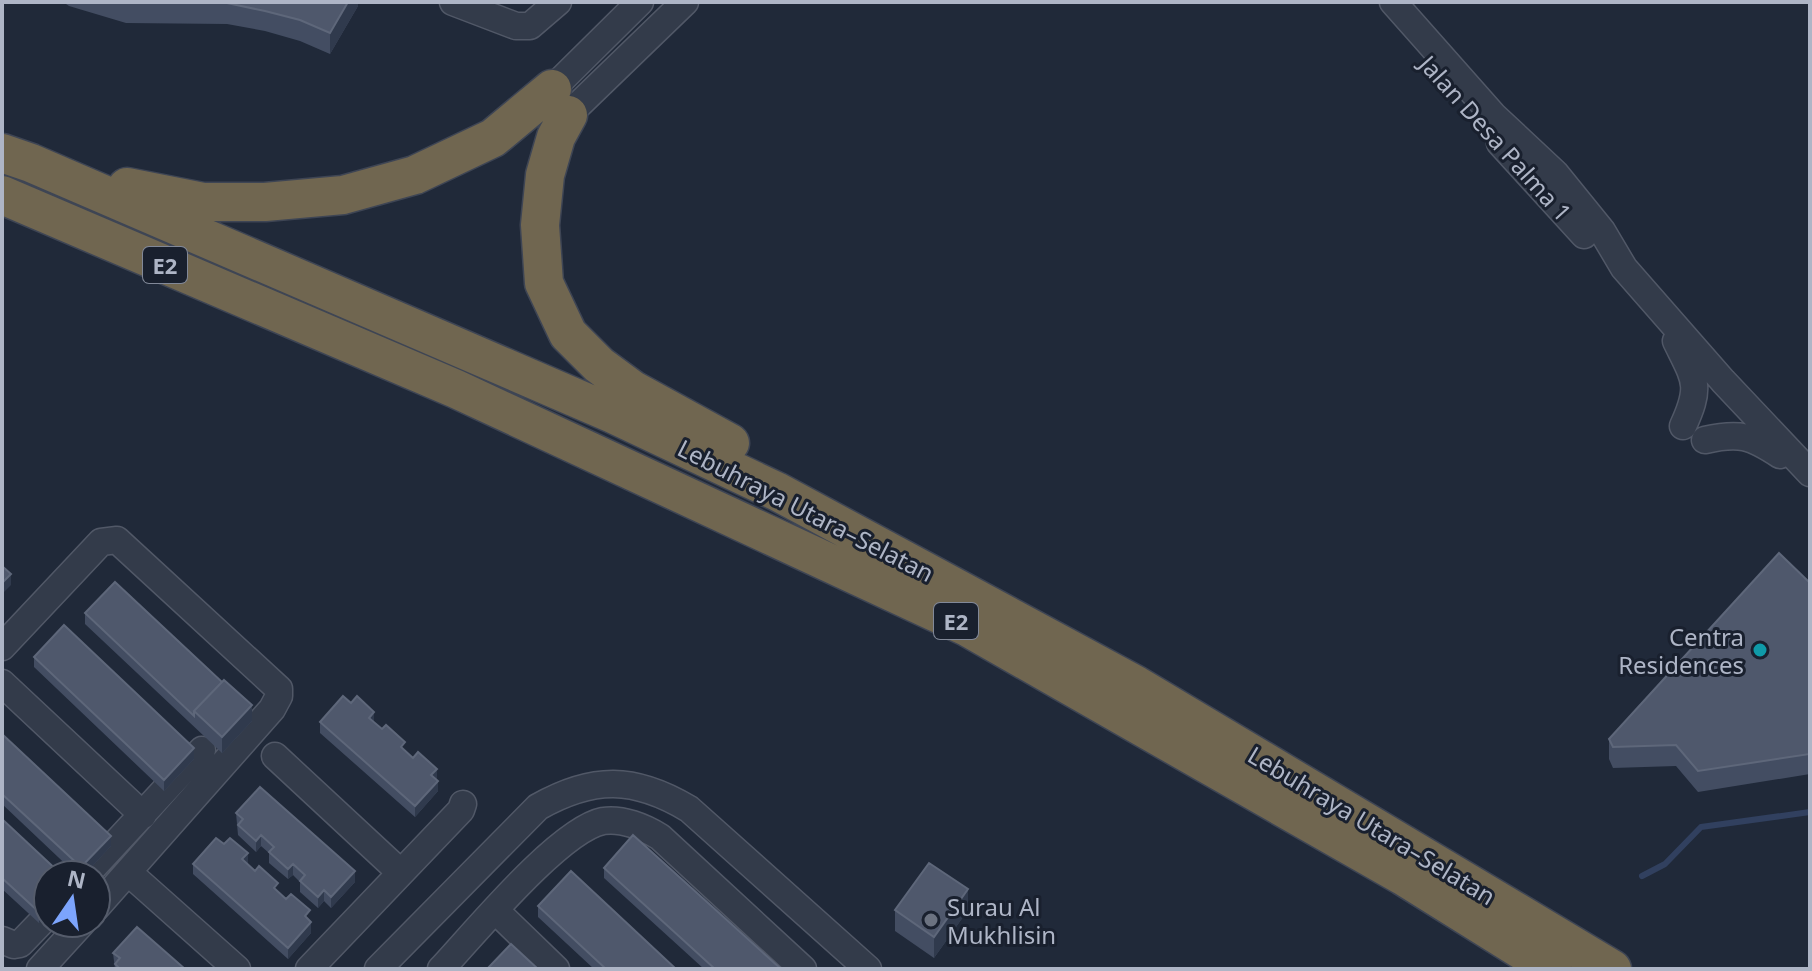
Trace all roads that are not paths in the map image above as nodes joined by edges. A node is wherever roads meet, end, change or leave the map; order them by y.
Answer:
1 (453, 2) edge
2 (558, 2) edge
3 (640, 2) edge
4 (685, 2) edge
5 (1373, 2) edge
6 (1393, 2) edge
7 (560, 102) junction
8 (17, 158) edge
9 (2, 195) edge
10 (2, 218) edge
11 (1624, 268) junction
12 (1663, 314) junction
13 (328, 335) junction
14 (1810, 474) edge
15 (2, 647) edge
16 (2, 683) edge
17 (1136, 685) junction
18 (202, 750) dead end
19 (275, 756) dead end
20 (463, 804) dead end
21 (143, 815) junction
22 (101, 859) edge
23 (400, 872) junction
24 (129, 873) junction
25 (112, 891) edge
26 (495, 910) junction
27 (32, 932) edge
28 (67, 939) edge
29 (3, 942) edge
30 (40, 969) edge
31 (237, 969) edge
32 (309, 969) edge
33 (378, 969) edge
34 (441, 969) edge
35 (556, 969) edge
36 (803, 969) edge
37 (868, 969) edge
38 (1552, 969) edge
39 (1612, 969) edge

1 - 2 street
3 - 7 street
4 - 7 street
5 - 11 street, Jalan Desa Palma 1
6 - 11 street, Jalan Desa Palma 1
7 - 8 highway
7 - 17 highway
8 - 17 highway, Lebuhraya Utara–Selatan / E2
9 - 13 highway, Lebuhraya Utara–Selatan / E2
10 - 13 highway
11 - 12 street, Jalan Desa Palma 1
12 - 14 street, Jalan Desa Palma 1
12 - 14 street
13 - 38 highway, Lebuhraya Utara–Selatan / E2
15 - 24 street
16 - 21 street
17 - 39 highway, Lebuhraya Utara–Selatan / E2
18 - 21 street
19 - 23 street
20 - 23 street
21 - 22 street
23 - 32 street
24 - 25 street
24 - 31 street
26 - 34 street
26 - 35 street
26 - 36 street
27 - 29 street
28 - 30 street
33 - 37 street

